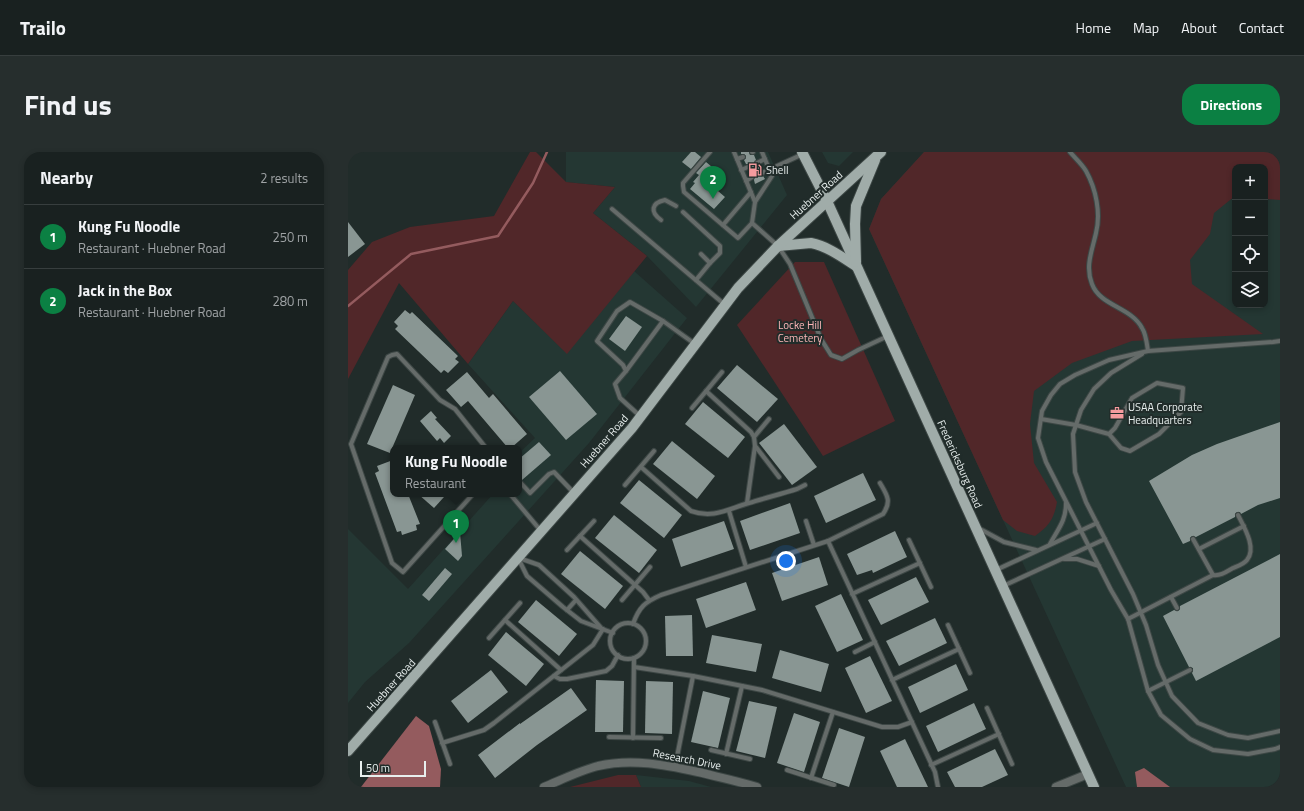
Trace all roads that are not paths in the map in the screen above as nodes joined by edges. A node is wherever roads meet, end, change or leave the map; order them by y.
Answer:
1 (710, 152) edge
2 (734, 152) edge
3 (762, 152) edge
4 (1070, 152) edge
5 (804, 153) edge
6 (876, 154) edge
7 (743, 157) dead end
8 (737, 159) junction
9 (765, 159) junction
10 (757, 163) dead end
11 (748, 167) dead end
12 (741, 170) junction
13 (769, 170) junction
14 (762, 173) dead end
15 (752, 177) dead end
16 (746, 180) junction
17 (751, 192) junction
18 (827, 201) junction
19 (755, 202) junction
20 (676, 206) dead end
21 (612, 209) dead end
22 (683, 212) dead end
23 (661, 220) dead end
24 (752, 223) junction
25 (723, 225) junction
26 (778, 246) junction
27 (701, 254) dead end
28 (710, 263) junction
29 (856, 266) junction
30 (696, 280) junction
31 (725, 305) junction
32 (663, 321) junction
33 (888, 336) junction
34 (1280, 341) edge
35 (696, 344) junction
36 (1148, 351) junction
37 (626, 371) junction
38 (722, 372) dead end
39 (706, 391) junction
40 (692, 408) dead end
41 (640, 417) junction
42 (770, 419) dead end
43 (1041, 419) junction
44 (1076, 424) junction
45 (1109, 434) junction
46 (754, 438) junction
47 (484, 445) edge
48 (755, 446) junction
49 (654, 451) dead end
50 (641, 467) junction
51 (779, 477) dead end
52 (880, 483) dead end
53 (522, 484) edge
54 (625, 485) dead end
55 (805, 485) dead end
56 (574, 493) junction
57 (470, 497) edge
58 (513, 497) edge
59 (1066, 501) junction
60 (747, 503) junction
61 (728, 511) junction
62 (1238, 515) dead end
63 (806, 520) dead end
64 (594, 521) dead end
65 (1097, 523) junction
66 (1244, 526) junction
67 (976, 527) junction
68 (1081, 530) junction
69 (541, 531) junction
70 (580, 536) junction
71 (1105, 539) junction
72 (1193, 539) dead end
73 (909, 540) dead end
74 (828, 541) junction
75 (1050, 544) junction
76 (814, 545) junction
77 (1089, 546) junction
78 (1199, 549) junction
79 (567, 550) dead end
80 (1037, 550) junction
81 (518, 557) junction
82 (1062, 559) junction
83 (920, 563) junction
84 (1099, 566) junction
85 (650, 567) dead end
86 (746, 567) junction
87 (995, 570) junction
88 (1213, 575) junction
89 (634, 585) junction
90 (1003, 586) junction
91 (931, 587) dead end
92 (852, 594) junction
93 (1171, 597) junction
94 (576, 600) junction
95 (622, 600) dead end
96 (649, 600) junction
97 (520, 603) dead end
98 (1177, 608) dead end
99 (567, 610) junction
100 (1141, 613) junction
101 (1128, 619) junction
102 (505, 620) junction
103 (633, 624) junction
104 (948, 625) dead end
105 (603, 629) junction
106 (612, 633) junction
107 (489, 638) dead end
108 (875, 642) junction
109 (959, 649) junction
110 (855, 652) dead end
111 (618, 655) junction
112 (634, 658) junction
113 (634, 667) junction
114 (562, 670) junction
115 (1190, 670) dead end
116 (970, 673) dead end
117 (554, 676) junction
118 (693, 676) junction
119 (892, 680) junction
120 (1166, 683) junction
121 (742, 686) junction
122 (1148, 691) junction
123 (987, 708) dead end
124 (833, 712) junction
125 (435, 722) dead end
126 (912, 722) junction
127 (1280, 731) edge
128 (999, 734) junction
129 (609, 737) dead end
130 (633, 738) junction
131 (661, 738) dead end
132 (442, 742) junction
133 (1280, 747) edge
134 (711, 750) dead end
135 (348, 751) edge
136 (726, 754) junction
137 (750, 759) dead end
138 (450, 764) dead end
139 (1012, 764) dead end
140 (931, 765) junction
141 (675, 767) junction
142 (787, 770) dead end
143 (1088, 774) junction
144 (810, 778) junction
145 (834, 785) dead end
146 (544, 787) edge
147 (757, 787) edge
148 (937, 787) edge
149 (1056, 787) edge
150 (1094, 787) edge

1 - 25 lane
2 - 8 lane
3 - 9 lane
4 - 36 lane
5 - 13 lane
5 - 18 main road, Fredericksburg Road
6 - 18 main road, Huebner Road
6 - 29 main road
7 - 8 lane
8 - 12 lane
9 - 10 lane
9 - 13 lane
11 - 12 lane
12 - 16 lane
13 - 14 lane
13 - 19 lane
15 - 16 lane
16 - 17 lane
17 - 19 lane
17 - 25 lane
18 - 26 main road, Huebner Road
18 - 29 main road, Fredericksburg Road
19 - 24 lane
20 - 23 lane
21 - 30 lane
22 - 28 lane
24 - 25 lane
24 - 26 lane
26 - 29 main road
26 - 31 main road, Huebner Road
26 - 33 lane
27 - 28 lane
28 - 30 lane
29 - 33 main road, Fredericksburg Road
30 - 31 lane
31 - 35 main road, Huebner Road
32 - 35 lane
32 - 37 lane
32 - 37 lane
33 - 67 main road, Fredericksburg Road
34 - 36 lane
35 - 41 main road, Huebner Road
36 - 43 lane
36 - 44 lane
37 - 41 lane
38 - 39 lane
39 - 40 lane
39 - 46 lane
41 - 56 main road, Huebner Road
42 - 46 lane
43 - 44 lane
43 - 59 lane
44 - 45 lane
44 - 65 lane
45 - 45 lane
46 - 48 lane
47 - 57 lane
48 - 51 lane
48 - 60 lane
49 - 50 lane
50 - 54 lane
50 - 61 lane
52 - 74 lane
53 - 56 lane
55 - 60 lane
56 - 69 main road, Huebner Road
58 - 69 lane
59 - 68 lane
59 - 75 lane
60 - 61 lane
61 - 86 lane
62 - 66 lane
63 - 76 lane
64 - 70 lane
65 - 68 lane
65 - 71 lane
66 - 78 lane
66 - 88 lane
67 - 80 lane
67 - 87 main road, Fredericksburg Road
68 - 75 lane
68 - 77 lane
69 - 81 main road, Huebner Road
70 - 79 lane
70 - 89 lane
71 - 77 lane
71 - 100 lane
72 - 78 lane
73 - 83 lane
74 - 76 lane
74 - 92 lane
75 - 80 lane
76 - 86 lane
77 - 82 lane
77 - 84 lane
78 - 88 lane
80 - 87 lane
81 - 94 lane
81 - 99 lane
81 - 135 main road, Huebner Road
82 - 84 lane
82 - 90 lane
83 - 91 lane
83 - 92 lane
84 - 101 lane
85 - 89 lane
86 - 96 lane
87 - 90 main road, Fredericksburg Road
88 - 93 lane
89 - 95 lane
89 - 96 lane
90 - 143 main road, Fredericksburg Road
92 - 108 lane
93 - 98 lane
93 - 100 lane
94 - 99 lane
94 - 105 lane
96 - 103 lane
97 - 102 lane
99 - 105 lane
100 - 101 lane
100 - 120 lane
101 - 122 lane
102 - 107 lane
102 - 114 lane
103 - 106 lane
103 - 112 lane
104 - 109 lane
105 - 106 lane
105 - 114 lane
106 - 111 lane
108 - 110 lane
108 - 119 lane
109 - 116 lane
109 - 119 lane
111 - 112 lane
111 - 117 lane
112 - 113 lane
113 - 118 lane
113 - 130 lane
114 - 117 lane
115 - 120 lane
117 - 132 lane
118 - 121 lane
118 - 141 lane
119 - 126 lane
120 - 122 lane
120 - 127 lane
121 - 124 lane
121 - 136 lane
122 - 133 lane
123 - 128 lane
124 - 126 lane
124 - 144 lane
125 - 132 lane
126 - 140 lane
128 - 139 lane
128 - 140 lane
129 - 130 lane
130 - 131 lane
132 - 138 lane
134 - 136 lane
136 - 137 lane
140 - 148 lane
141 - 146 street, Research Drive
141 - 147 street, Research Drive
142 - 144 lane
143 - 149 street
143 - 150 main road, Fredericksburg Road
144 - 145 lane

